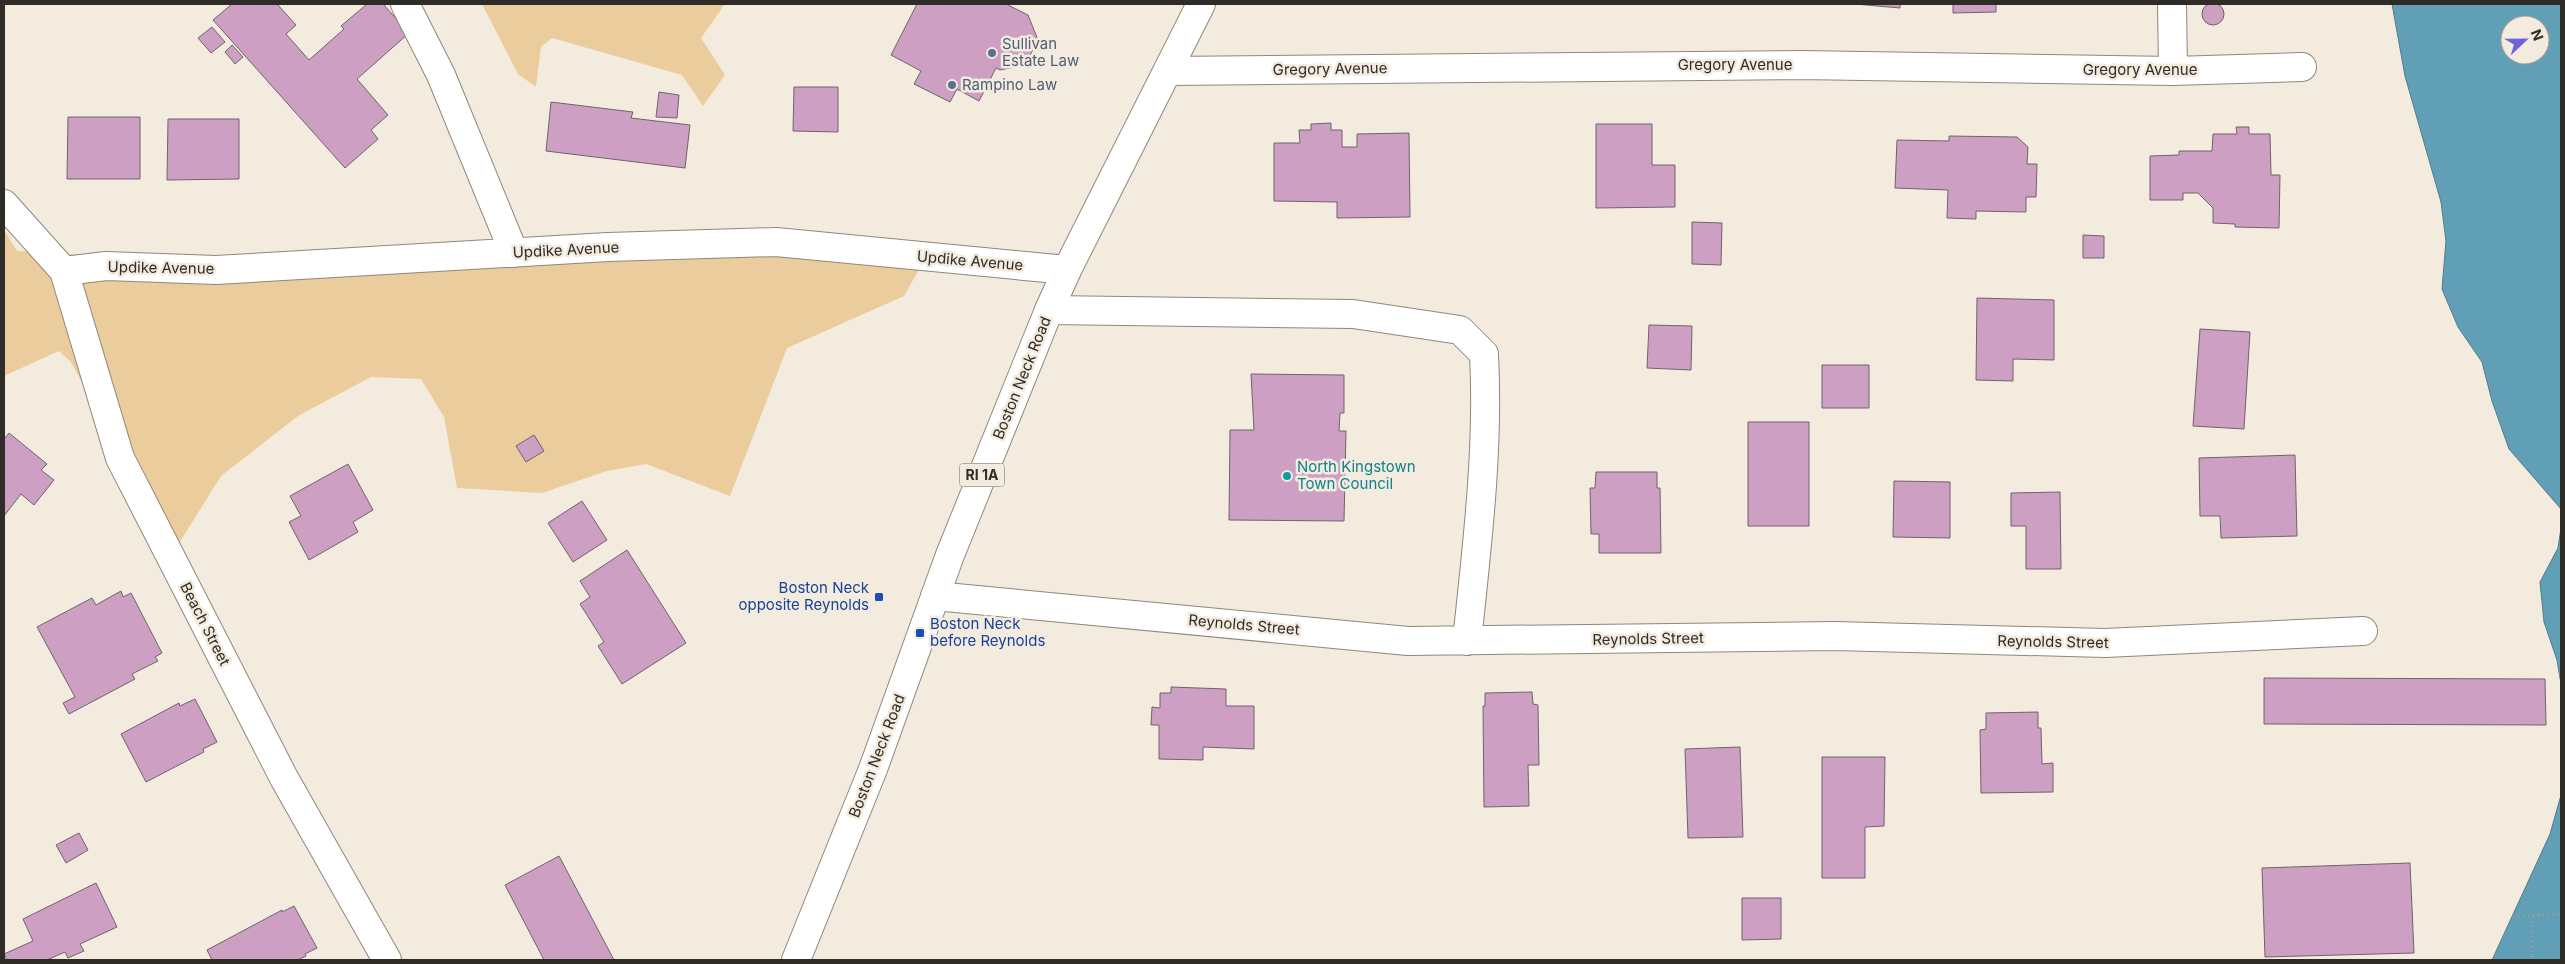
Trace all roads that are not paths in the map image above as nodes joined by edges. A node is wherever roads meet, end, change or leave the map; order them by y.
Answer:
1 (405, 4) edge
2 (1201, 4) edge
3 (2172, 4) edge
4 (2302, 67) dead end
5 (1168, 71) junction
6 (2173, 71) junction
7 (4, 204) edge
8 (514, 253) junction
9 (1067, 270) junction
10 (64, 272) junction
11 (1050, 310) junction
12 (935, 596) junction
13 (2362, 631) dead end
14 (1467, 640) junction
15 (387, 960) edge
16 (796, 960) edge

1 - 8 street
2 - 5 street, Boston Neck Road / RI 1A
3 - 6 street
4 - 6 street, Gregory Avenue
5 - 6 street, Gregory Avenue
5 - 9 street, Boston Neck Road / RI 1A
7 - 10 street
8 - 9 street, Updike Avenue
8 - 10 street, Updike Avenue
9 - 11 street, Boston Neck Road / RI 1A
10 - 15 street, Beach Street
11 - 12 street, Boston Neck Road / RI 1A
11 - 14 street
12 - 14 street, Reynolds Street
12 - 16 street, Boston Neck Road / RI 1A
13 - 14 street, Reynolds Street

